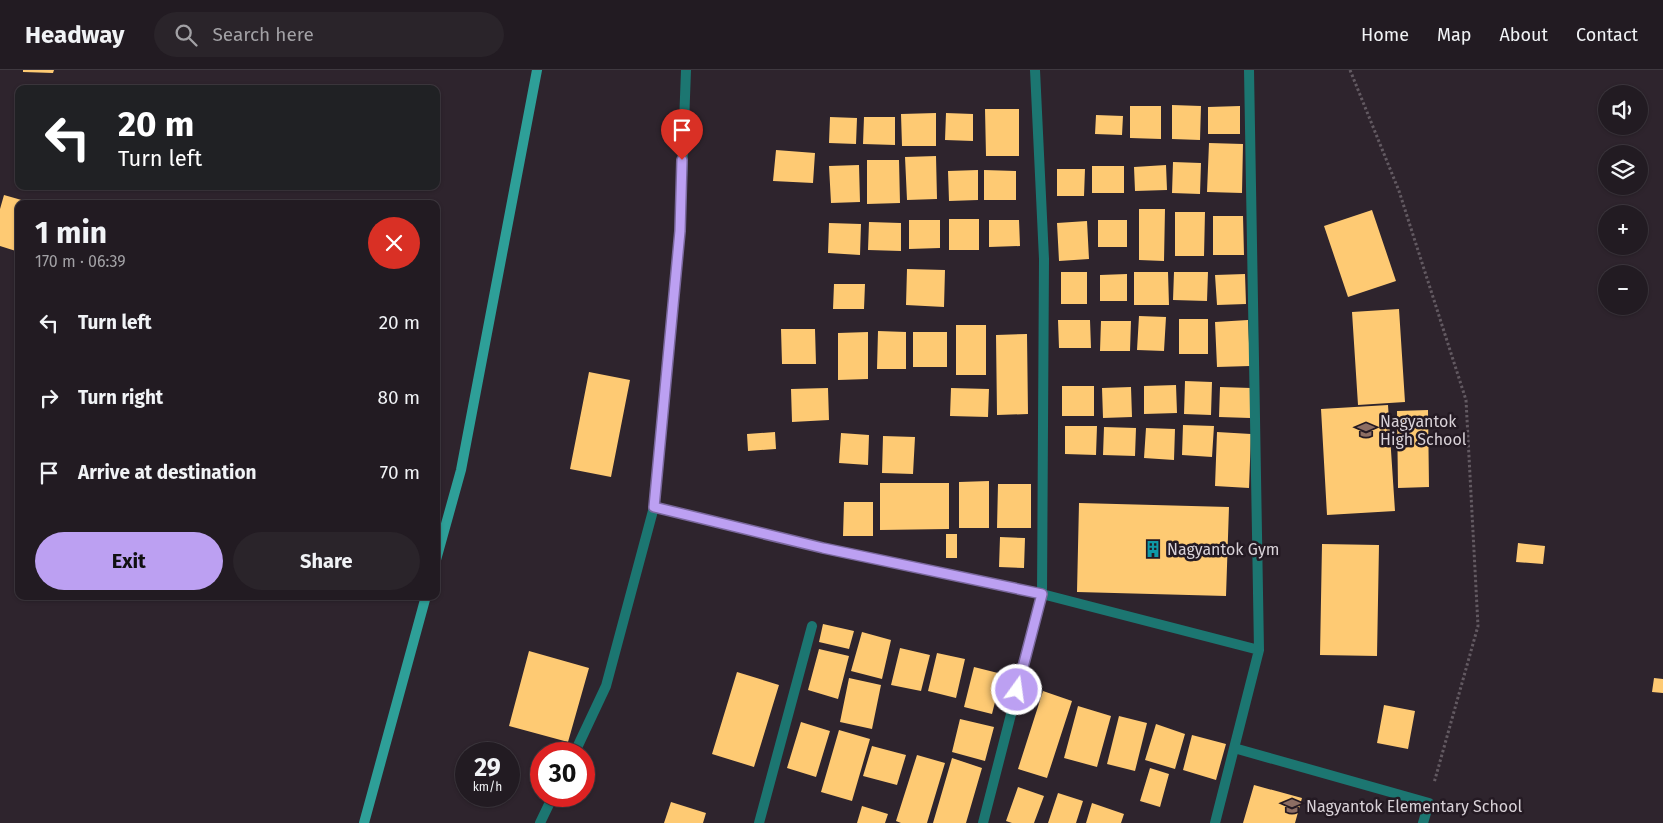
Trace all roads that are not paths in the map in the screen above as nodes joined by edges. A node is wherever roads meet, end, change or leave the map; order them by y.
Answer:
1 (536, 70) edge
2 (686, 70) edge
3 (1035, 70) edge
4 (1249, 70) edge
5 (654, 507) junction
6 (440, 546) edge
7 (1042, 594) junction
8 (425, 600) edge
9 (812, 626) dead end
10 (1259, 650) junction
11 (580, 742) edge
12 (1234, 748) junction
13 (548, 807) edge
14 (364, 823) edge
15 (540, 823) edge
16 (759, 823) edge
17 (983, 823) edge
18 (1215, 823) edge
19 (1423, 823) edge

1 - 6 street
2 - 5 street
3 - 7 street
4 - 10 street
5 - 7 street
5 - 11 street
7 - 10 street
7 - 17 street
8 - 14 street
9 - 16 street
10 - 12 street
12 - 18 street
12 - 19 street
13 - 15 street

